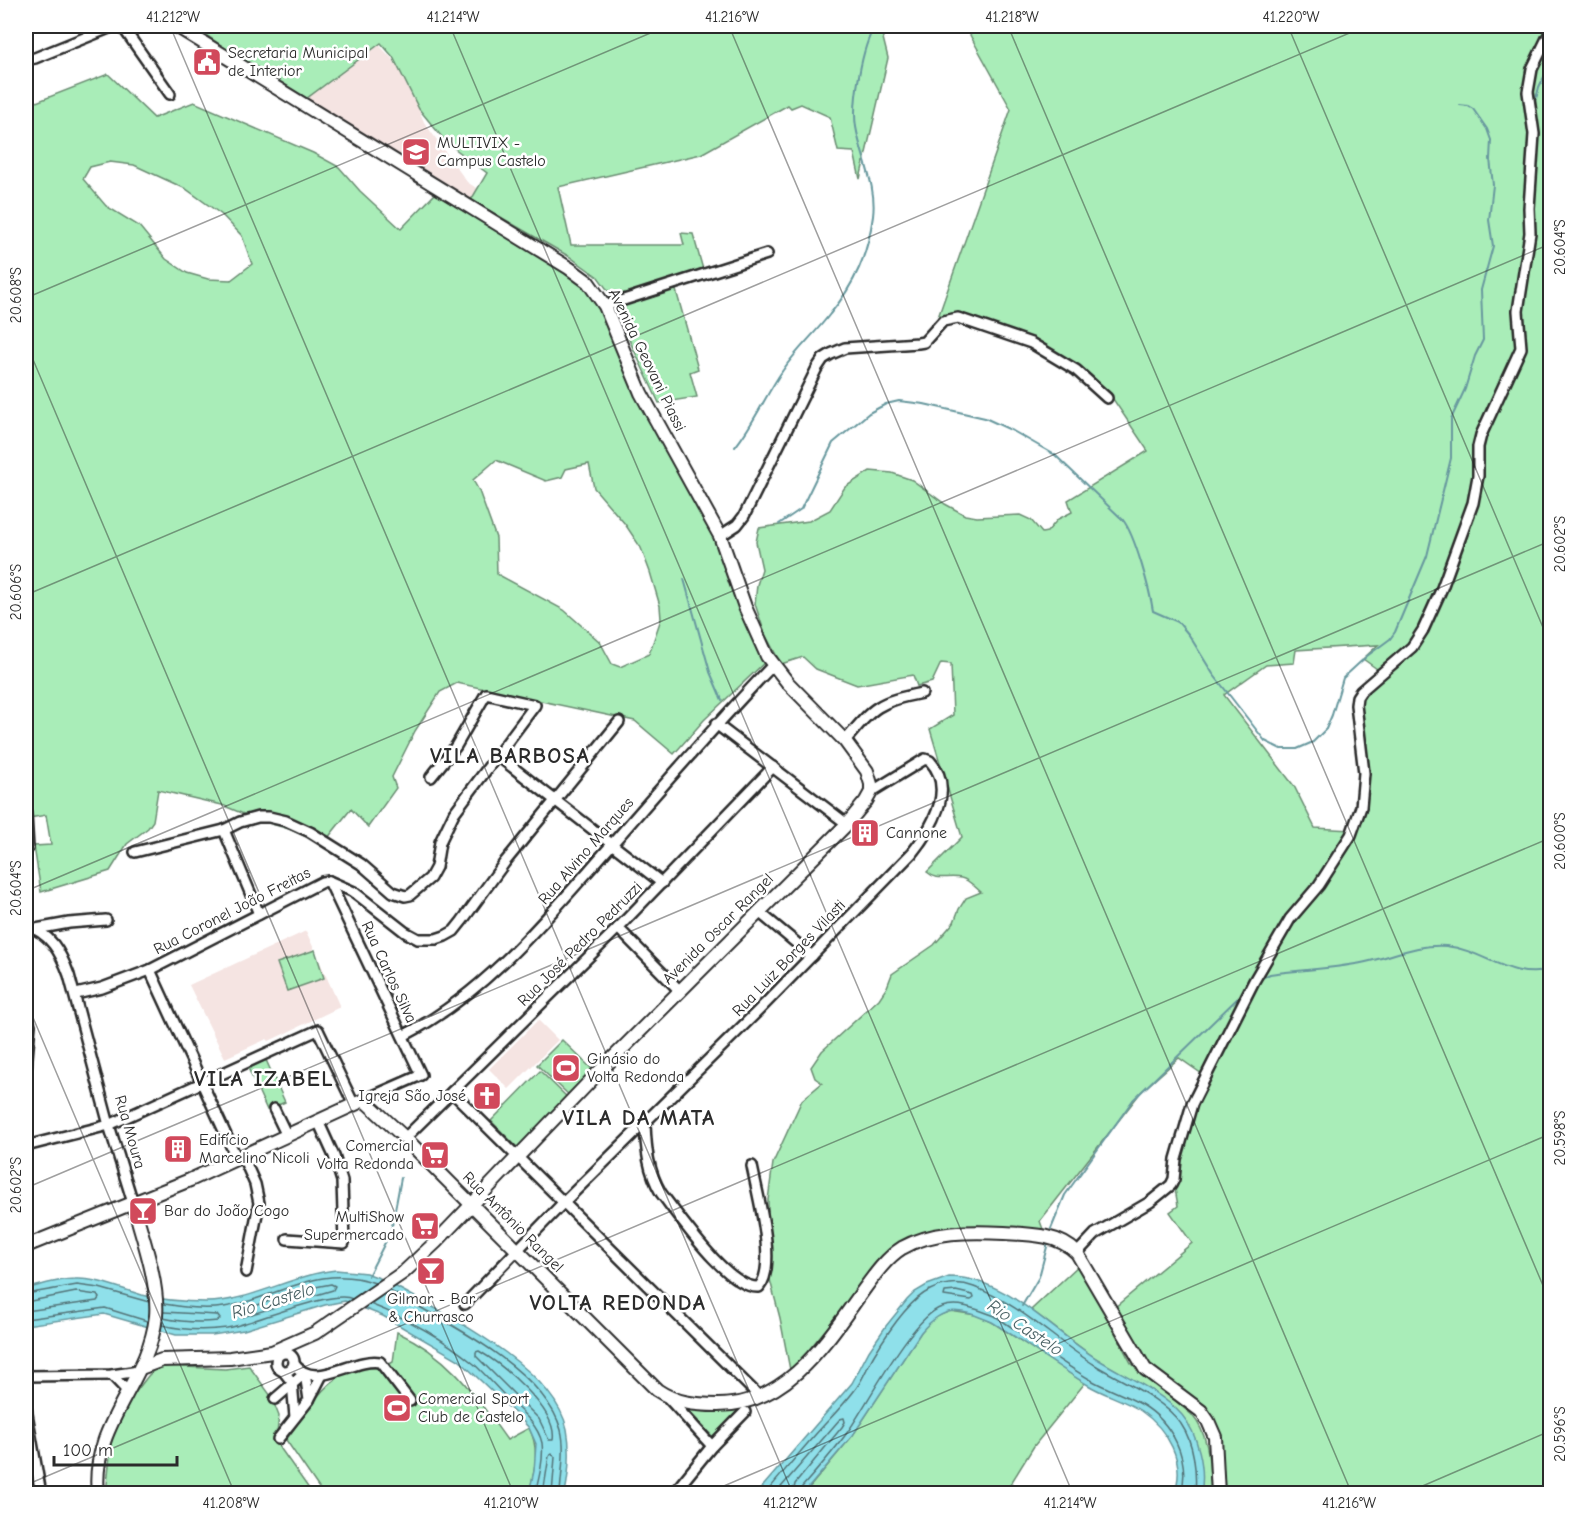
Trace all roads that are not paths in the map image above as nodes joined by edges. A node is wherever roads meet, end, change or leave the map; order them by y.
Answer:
1 (114, 26) edge
2 (122, 26) edge
3 (176, 26) edge
4 (1551, 32) edge
5 (26, 60) edge
6 (170, 94) dead end
7 (767, 254) dead end
8 (605, 306) junction
9 (1107, 398) dead end
10 (720, 536) junction
11 (773, 665) junction
12 (922, 693) dead end
13 (619, 722) dead end
14 (716, 724) junction
15 (845, 741) junction
16 (498, 756) junction
17 (773, 766) junction
18 (431, 777) dead end
19 (871, 792) junction
20 (555, 800) junction
21 (26, 814) edge
22 (847, 824) junction
23 (224, 830) junction
24 (612, 844) junction
25 (27, 848) edge
26 (135, 852) dead end
27 (329, 881) junction
28 (662, 883) junction
29 (759, 912) junction
30 (259, 914) junction
31 (106, 920) dead end
32 (26, 926) edge
33 (618, 928) junction
34 (36, 929) junction
35 (812, 956) junction
36 (150, 970) junction
37 (680, 991) junction
38 (75, 994) junction
39 (26, 1014) edge
40 (402, 1036) junction
41 (26, 1069) edge
42 (201, 1083) junction
43 (453, 1092) junction
44 (359, 1103) junction
45 (274, 1109) dead end
46 (318, 1121) junction
47 (645, 1124) junction
48 (109, 1125) junction
49 (287, 1136) junction
50 (405, 1138) junction
51 (26, 1146) edge
52 (240, 1158) junction
53 (518, 1159) junction
54 (753, 1166) dead end
55 (133, 1203) junction
56 (563, 1203) junction
57 (472, 1205) junction
58 (287, 1239) dead end
59 (26, 1246) edge
60 (517, 1250) junction
61 (1077, 1253) junction
62 (246, 1272) dead end
63 (465, 1304) dead end
64 (287, 1350) junction
65 (271, 1357) junction
66 (294, 1364) junction
67 (141, 1369) junction
68 (284, 1372) junction
69 (305, 1373) junction
70 (112, 1375) junction
71 (26, 1376) edge
72 (322, 1376) junction
73 (292, 1385) junction
74 (127, 1391) junction
75 (760, 1397) junction
76 (669, 1398) junction
77 (275, 1399) dead end
78 (309, 1400) junction
79 (410, 1401) dead end
80 (26, 1408) edge
81 (745, 1412) dead end
82 (295, 1417) junction
83 (278, 1439) dead end
84 (712, 1446) junction
85 (41, 1494) edge
86 (98, 1494) edge
87 (673, 1494) edge
88 (1218, 1494) edge

1 - 5 street
2 - 6 street
3 - 8 main road, Avenida Geovani Piassi
4 - 61 street
7 - 8 street
8 - 10 main road, Avenida Geovani Piassi
9 - 10 street
10 - 11 main road, Avenida Geovani Piassi
11 - 14 street, Rua Alvino Marques
11 - 15 main road
12 - 15 street
13 - 20 street
14 - 17 street
14 - 24 street, Rua Alvino Marques
15 - 19 main road
16 - 18 street
16 - 20 street
16 - 23 street
17 - 22 street
17 - 28 street, Rua José Pedro Pedruzzi
19 - 22 main road, Avenida Oscar Rangel
19 - 35 street, Rua Luiz Borges Vilasti
20 - 24 street
20 - 27 street
21 - 25 street
22 - 29 main road, Avenida Oscar Rangel
23 - 26 street
23 - 30 street
24 - 28 street
24 - 40 street, Rua Alvino Marques
27 - 30 street, Rua Coronel João Freitas
27 - 40 street, Rua Carlos Silva
28 - 33 street, Rua José Pedro Pedruzzi
29 - 35 street
29 - 37 main road, Avenida Oscar Rangel
30 - 36 street, Rua Coronel João Freitas
31 - 34 street
32 - 34 street, Rua Moura
33 - 37 street
33 - 43 street, Rua José Pedro Pedruzzi
34 - 38 street, Rua Moura
35 - 47 street, Rua Luiz Borges Vilasti
36 - 38 street, Rua Coronel João Freitas
36 - 42 street
37 - 53 main road, Avenida Oscar Rangel
38 - 48 street, Rua Moura
39 - 41 street
40 - 44 street, Rua Carlos Silva
42 - 44 street
42 - 48 street
42 - 52 street
43 - 50 street, Rua José Pedro Pedruzzi
43 - 53 street
44 - 46 main road
44 - 50 main road, Rua Antônio Rangel
45 - 49 street
46 - 49 main road
46 - 58 street
47 - 54 street
47 - 56 street, Rua Luiz Borges Vilasti
48 - 51 street
48 - 55 street, Rua Moura
49 - 52 main road
50 - 57 main road, Rua Antônio Rangel
52 - 55 main road
52 - 62 street
53 - 56 street
53 - 57 main road, Avenida Oscar Rangel
55 - 59 main road
55 - 67 main road, Rua Moura
56 - 60 street, Rua Luiz Borges Vilasti
56 - 75 street
57 - 60 main road, Rua Antônio Rangel
57 - 64 main road, Avenida Oscar Rangel
60 - 63 street, Rua Luiz Borges Vilasti
60 - 76 main road, Rua Antônio Rangel
61 - 75 main road
61 - 88 main road
64 - 65 main road
64 - 66 street
65 - 67 main road
65 - 68 street
66 - 68 street
66 - 69 street
67 - 70 street
67 - 74 main road, Rua Moura
68 - 73 street
69 - 72 street
69 - 73 street
69 - 78 street
70 - 71 street
70 - 74 street
72 - 78 street
72 - 79 street
73 - 77 street
73 - 82 street
74 - 86 main road, Rua Moura
75 - 76 main road
76 - 84 street, Rua Antônio Rangel
78 - 82 street
80 - 85 street
81 - 84 street
82 - 83 street
84 - 87 street

